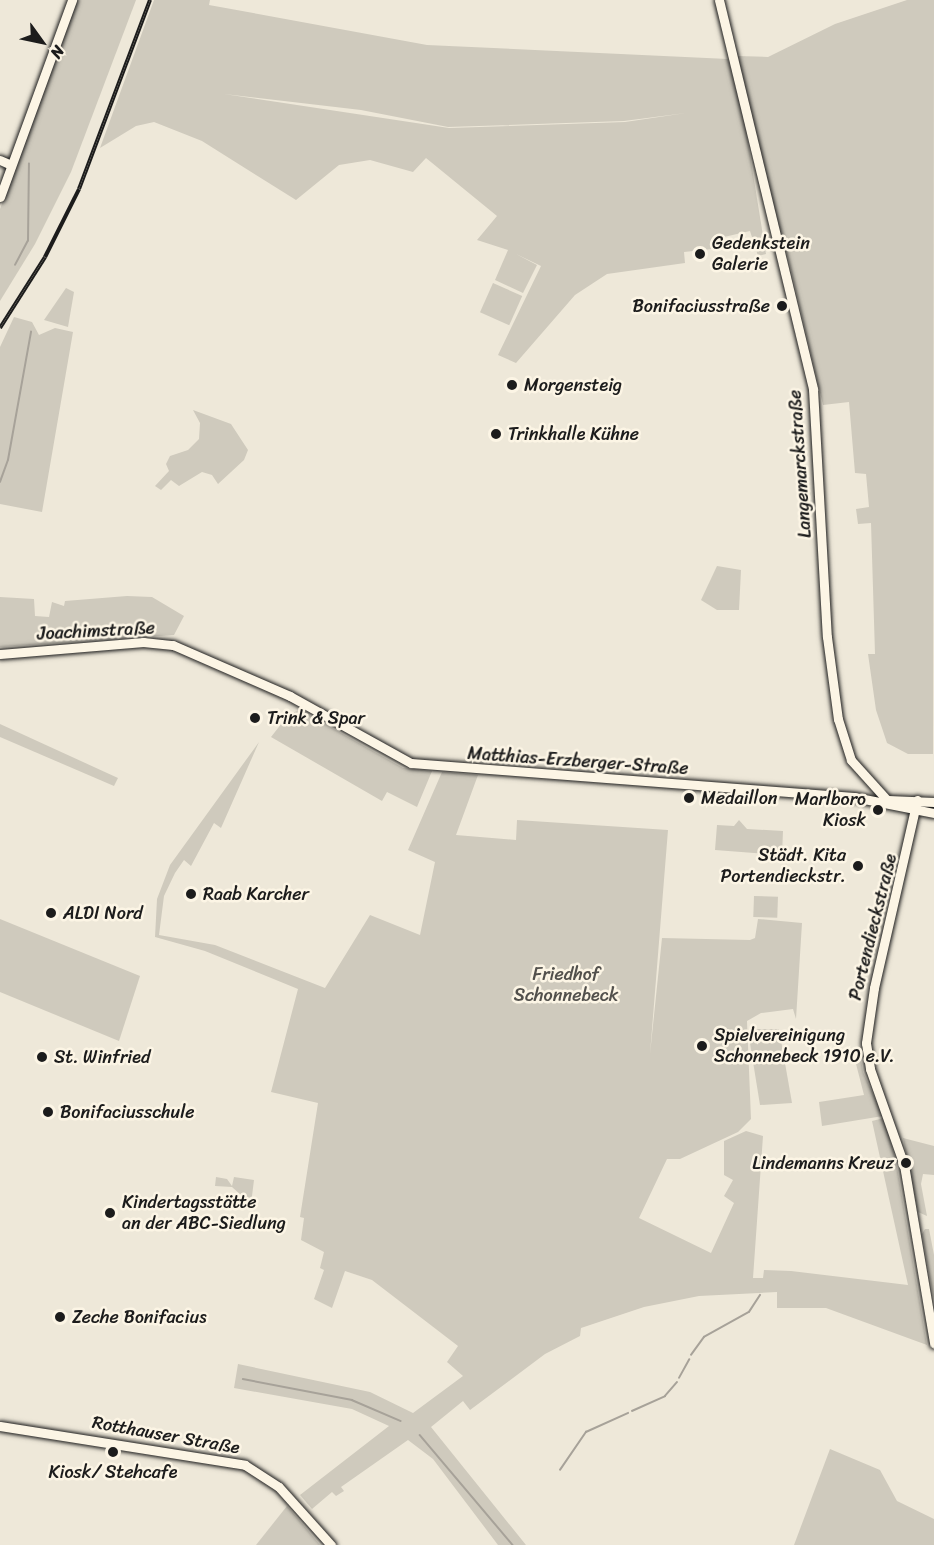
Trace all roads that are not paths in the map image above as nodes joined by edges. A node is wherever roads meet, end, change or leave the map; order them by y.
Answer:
1 (72, 0) edge
2 (719, 0) edge
3 (0, 160) edge
4 (11, 165) junction
5 (0, 197) edge
6 (0, 654) edge
7 (290, 696) joint
8 (870, 784) junction
9 (883, 801) junction
10 (901, 801) junction
11 (934, 802) edge
12 (917, 804) junction
13 (934, 813) edge
14 (934, 1342) edge
15 (0, 1426) edge
16 (331, 1545) edge

1 - 4 street
2 - 8 street, Langemarckstraße
3 - 4 street
4 - 5 street
6 - 7 street, Joachimstraße
7 - 9 street, Matthias-Erzberger-Straße
8 - 9 street, Langemarckstraße
8 - 10 street, Langemarckstraße
9 - 10 street, Matthias-Erzberger-Straße
10 - 12 street, Matthias-Erzberger-Straße
11 - 12 street
12 - 13 street
12 - 14 street, Portendieckstraße
15 - 16 street, Rotthauser Straße

